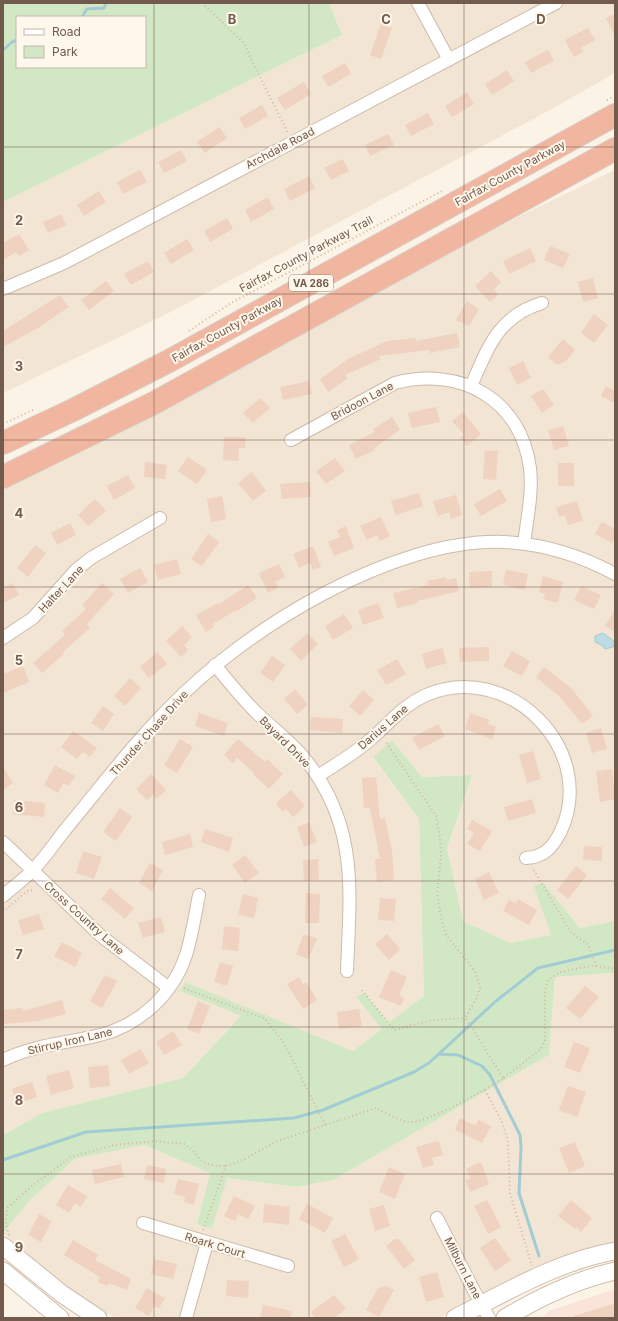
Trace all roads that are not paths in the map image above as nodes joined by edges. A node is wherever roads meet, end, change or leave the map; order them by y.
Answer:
1 (418, 3) edge
2 (556, 3) edge
3 (449, 60) junction
4 (609, 109) edge
5 (615, 149) edge
6 (3, 290) edge
7 (542, 304) dead end
8 (471, 386) junction
9 (292, 440) dead end
10 (3, 443) edge
11 (3, 477) edge
12 (160, 518) dead end
13 (524, 544) junction
14 (615, 574) edge
15 (3, 638) edge
16 (215, 665) junction
17 (318, 776) junction
18 (3, 842) edge
19 (526, 858) road end
20 (32, 871) junction
21 (198, 895) dead end
22 (3, 896) edge
23 (347, 971) dead end
24 (169, 988) junction
25 (3, 1060) edge
26 (437, 1218) dead end
27 (143, 1223) dead end
28 (6, 1241) edge
29 (207, 1243) junction
30 (615, 1251) edge
31 (288, 1266) dead end
32 (615, 1270) edge
33 (3, 1271) edge
34 (486, 1311) edge
35 (60, 1318) edge
36 (98, 1318) edge
37 (186, 1318) edge
38 (455, 1318) edge
39 (504, 1318) edge

1 - 3 street
2 - 3 street, Archdale Road
3 - 6 street, Archdale Road
4 - 10 highway, Fairfax County Parkway / VA 286
5 - 11 highway, VA 286
7 - 8 street
8 - 9 street, Bridoon Lane
8 - 13 street, Bridoon Lane
12 - 15 street, Halter Lane
13 - 14 street, Thunder Chase Drive
13 - 16 street, Thunder Chase Drive
16 - 17 street, Bayard Drive
16 - 20 street, Thunder Chase Drive
17 - 19 street, Darius Lane
17 - 23 street, Bayard Drive
18 - 20 street, Cross Country Lane
20 - 22 street, Thunder Chase Drive
20 - 24 street, Cross Country Lane
21 - 24 street, Stirrup Iron Lane
24 - 25 street, Stirrup Iron Lane
26 - 34 street, Milburn Lane
27 - 29 street, Roark Court
28 - 36 main road
29 - 31 street, Roark Court
29 - 37 street
30 - 34 main road
32 - 39 main road
33 - 35 main road
34 - 38 main road

